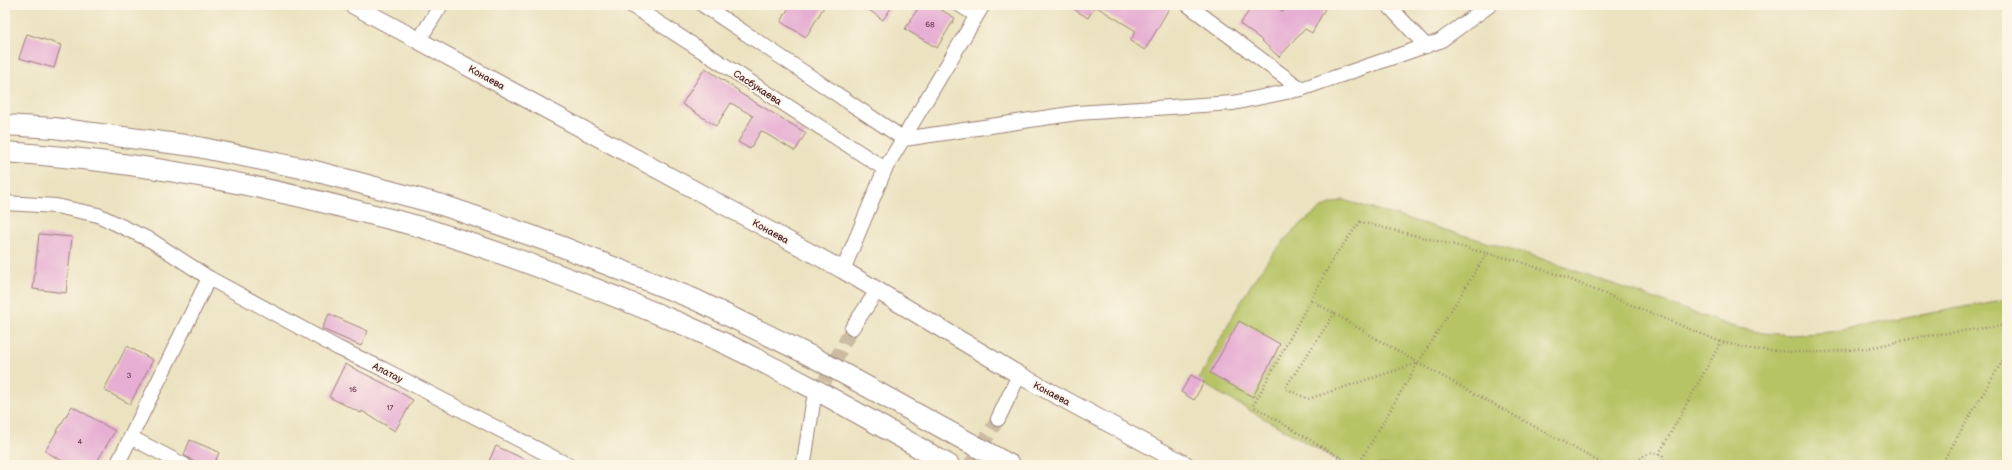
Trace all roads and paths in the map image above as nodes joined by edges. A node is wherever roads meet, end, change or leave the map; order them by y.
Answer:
1 (353, 5) edge
2 (442, 5) edge
3 (631, 5) edge
4 (703, 5) edge
5 (960, 5) edge
6 (1188, 5) edge
7 (1388, 5) edge
8 (1490, 5) edge
9 (980, 10) edge
10 (420, 40) junction
11 (1426, 46) junction
12 (1301, 89) junction
13 (5, 125) edge
14 (904, 139) junction
15 (5, 152) edge
16 (885, 170) junction
17 (5, 203) edge
18 (1487, 253) junction
19 (843, 270) junction
20 (209, 278) junction
21 (877, 291) junction
22 (1312, 300) junction
23 (1335, 313) junction
24 (2007, 325) edge
25 (852, 328) tunnel mouth
26 (1721, 342) junction
27 (2007, 353) edge
28 (1418, 363) junction
29 (1019, 375) junction
30 (813, 404) tunnel mouth
31 (998, 419) tunnel mouth
32 (132, 438) junction
33 (1659, 454) junction
34 (117, 465) edge
35 (184, 465) edge
36 (568, 465) edge
37 (805, 465) edge
38 (949, 465) edge
39 (1010, 465) edge
40 (1186, 465) edge
41 (1352, 465) edge
42 (1358, 465) edge
43 (1605, 465) edge
44 (1635, 465) edge
45 (1666, 465) edge
46 (1941, 465) edge

1 - 10 main road, Конаева
2 - 10 street
3 - 16 street, Сасбукаева
4 - 14 street
5 - 9 street
6 - 12 street
7 - 11 street
8 - 11 street
9 - 14 street
10 - 19 main road, Конаева
11 - 12 street
12 - 14 street
13 - 39 highway
14 - 16 street
15 - 38 highway
16 - 19 street
17 - 20 street, Алатау
18 - 22 path
18 - 26 path
18 - 28 path
19 - 21 main road, Конаева
20 - 32 street
20 - 36 street, Алатау
21 - 25 street
21 - 29 main road, Конаева
22 - 23 path
22 - 41 path
23 - 28 path
23 - 28 path
24 - 26 path
26 - 33 path
27 - 46 path
28 - 42 path
28 - 43 path
29 - 31 street
29 - 40 main road, Конаева
30 - 37 street
32 - 34 street
32 - 35 street
33 - 44 path
33 - 45 path

